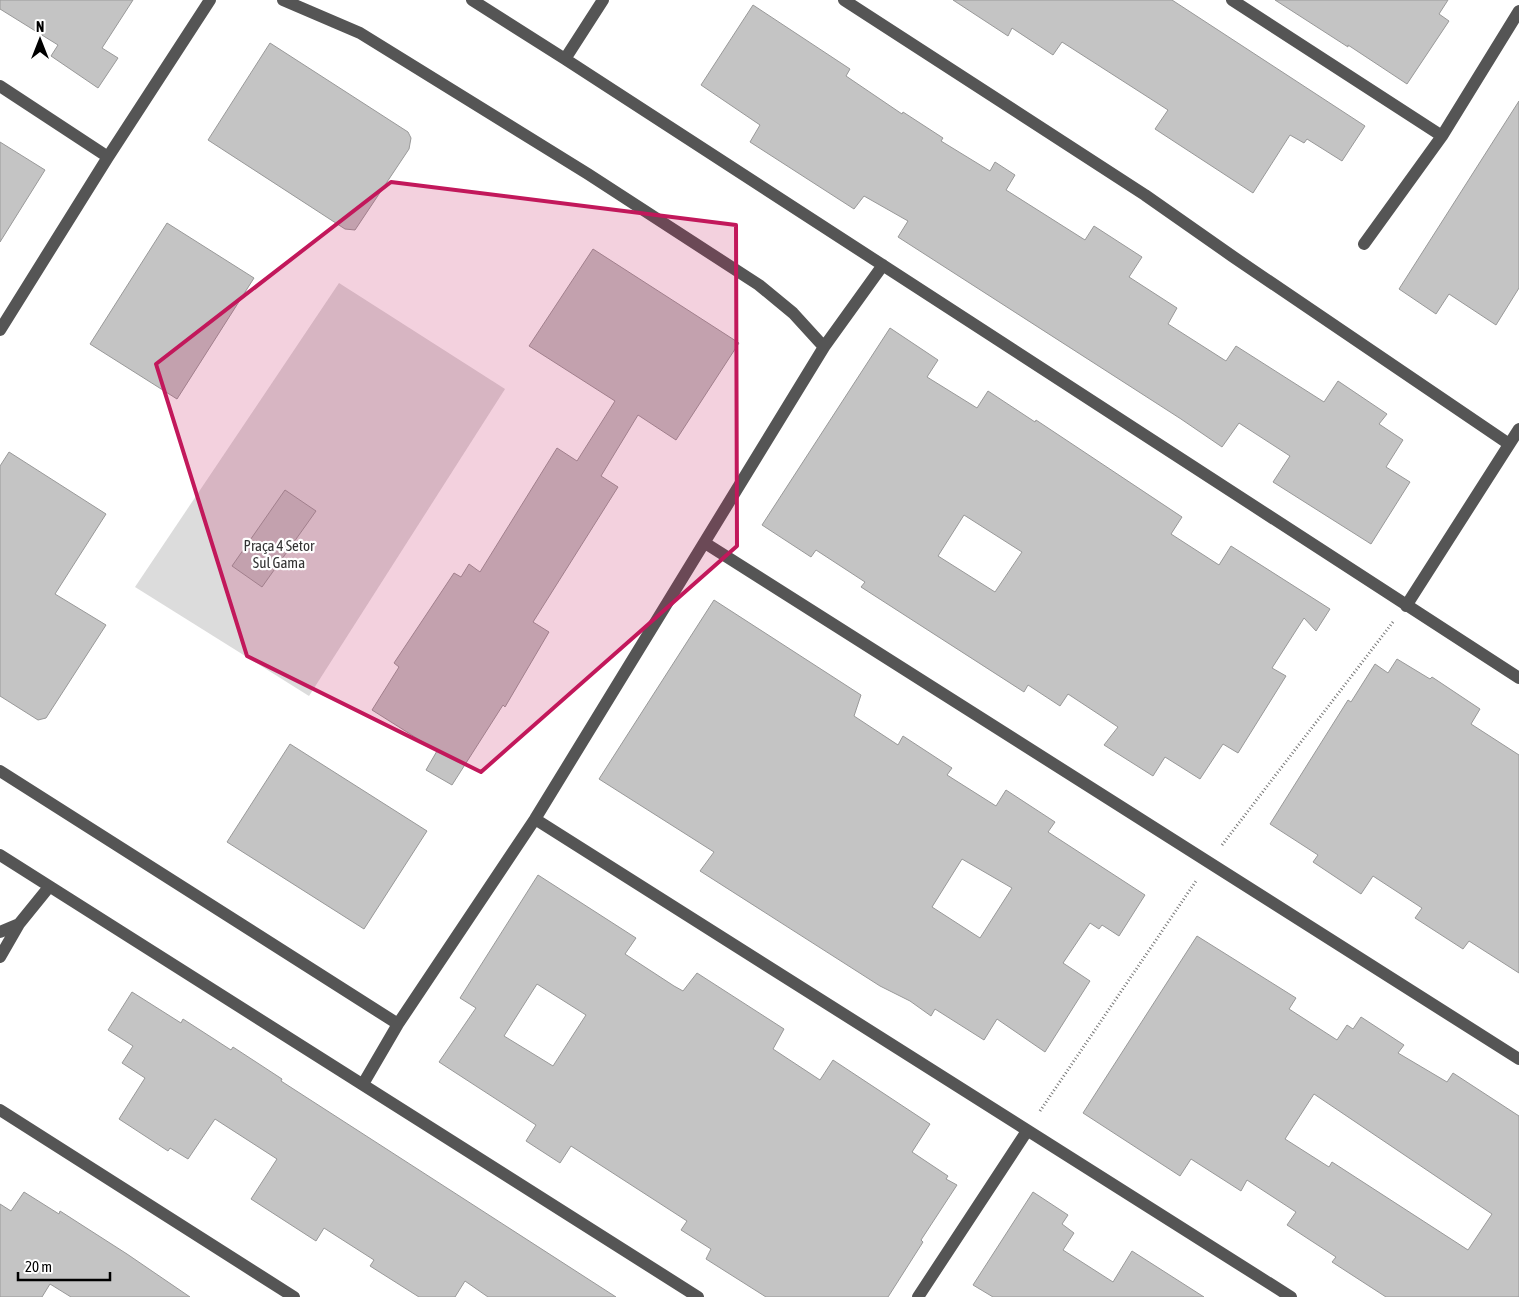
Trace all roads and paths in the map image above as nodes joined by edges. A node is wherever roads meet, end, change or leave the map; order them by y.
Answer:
1 (210, 0) edge
2 (283, 0) edge
3 (472, 0) edge
4 (603, 0) edge
5 (844, 0) edge
6 (1232, 0) edge
7 (1519, 11) edge
8 (565, 59) junction
9 (0, 86) edge
10 (1442, 136) junction
11 (108, 157) junction
12 (1364, 244) dead end
13 (883, 265) junction
14 (0, 330) edge
15 (824, 347) junction
16 (1519, 429) edge
17 (1509, 444) junction
18 (705, 543) junction
19 (1406, 606) junction
20 (1519, 678) edge
21 (0, 771) edge
22 (535, 819) junction
23 (0, 855) edge
24 (49, 887) junction
25 (19, 924) junction
26 (0, 932) edge
27 (0, 957) edge
28 (398, 1024) junction
29 (1519, 1058) edge
30 (363, 1084) junction
31 (0, 1110) edge
32 (1026, 1131) junction
33 (294, 1297) edge
34 (698, 1297) edge
35 (918, 1297) edge
36 (1291, 1297) edge

1 - 11 street
2 - 15 street
3 - 8 street
4 - 8 street
5 - 17 street
6 - 10 street
7 - 10 street
8 - 13 street
9 - 11 street
10 - 12 street
11 - 14 street
13 - 15 street
13 - 19 street
15 - 18 street
16 - 17 street
17 - 19 street
18 - 22 street
18 - 29 street
19 - 20 street
21 - 28 street
22 - 28 street
22 - 32 street
23 - 24 street
24 - 25 street
24 - 30 street
25 - 26 street
25 - 27 street
28 - 30 street
30 - 34 street
31 - 33 street
32 - 35 street
32 - 36 street

